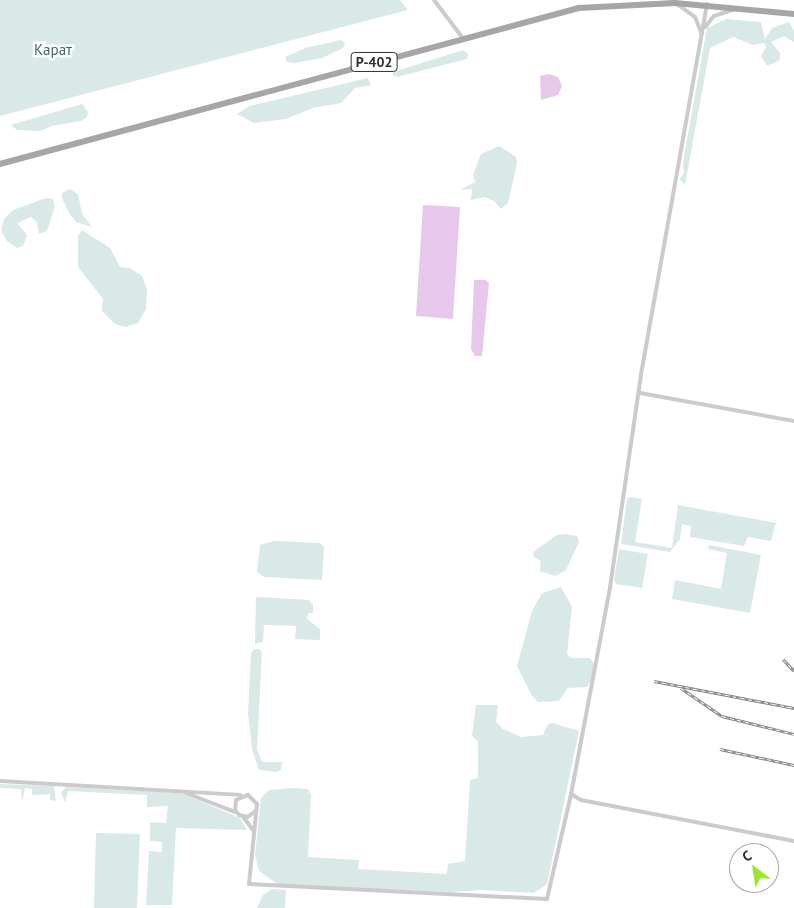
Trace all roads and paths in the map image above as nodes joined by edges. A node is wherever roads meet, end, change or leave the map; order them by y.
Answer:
1 (434, 0) edge
2 (675, 3) junction
3 (707, 4) junction
4 (744, 8) junction
5 (794, 14) edge
6 (703, 28) junction
7 (702, 36) junction
8 (462, 37) junction
9 (0, 164) edge
10 (640, 393) junction
11 (794, 421) edge
12 (0, 781) edge
13 (182, 791) junction
14 (571, 794) junction
15 (241, 795) junction
16 (256, 811) junction
17 (236, 813) junction
18 (243, 817) junction
19 (253, 830) junction
20 (794, 841) edge

1 - 8 street
2 - 3 main road, Р-402
2 - 7 street
2 - 8 main road, Р-402
3 - 4 main road, Р-402
3 - 6 street
4 - 5 main road, Р-402
4 - 6 street
6 - 7 street
7 - 10 street
8 - 9 main road, Р-402
10 - 11 street
10 - 14 street
12 - 13 street
13 - 15 street
13 - 17 street
14 - 19 street
14 - 20 street
15 - 16 street
15 - 17 street
16 - 18 street
16 - 19 street
17 - 18 street
18 - 19 street

